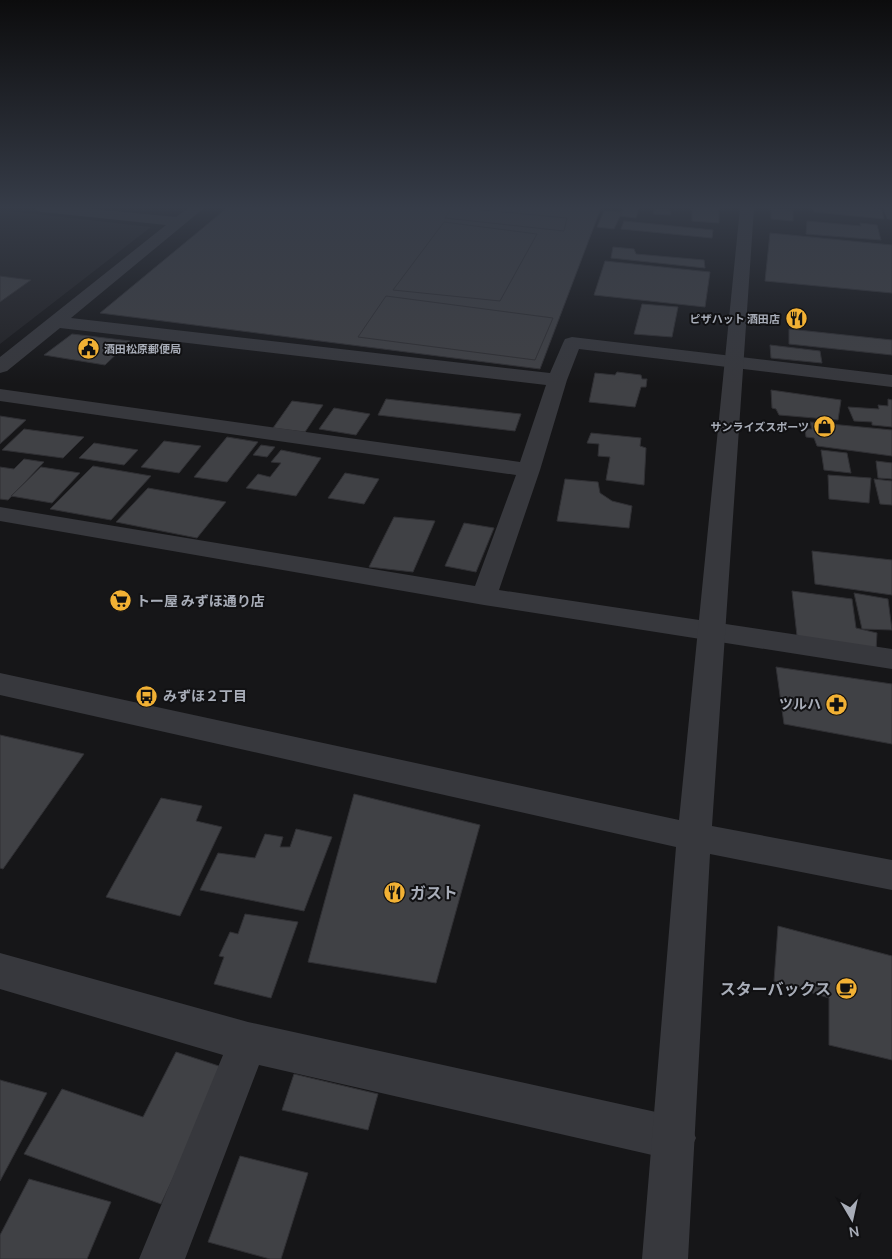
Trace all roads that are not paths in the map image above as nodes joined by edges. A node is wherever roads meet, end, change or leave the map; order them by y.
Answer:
1 (125, 267) edge
2 (743, 267) edge
3 (56, 322) junction
4 (735, 363) junction
5 (0, 367) edge
6 (557, 380) junction
7 (892, 381) edge
8 (0, 395) edge
9 (529, 470) junction
10 (0, 514) edge
11 (484, 596) junction
12 (713, 632) junction
13 (892, 659) edge
14 (0, 684) edge
15 (694, 837) junction
16 (892, 875) edge
17 (0, 971) edge
18 (248, 1042) junction
19 (674, 1138) junction
20 (162, 1259) edge
21 (665, 1259) edge

1 - 3 street
2 - 4 street
3 - 5 street
3 - 6 street
4 - 6 street
4 - 7 street
4 - 12 street
6 - 9 street
8 - 9 street
9 - 11 street
10 - 11 street
11 - 12 street
12 - 13 street
12 - 15 street
14 - 15 street
15 - 16 street
15 - 19 street
17 - 18 street
18 - 19 street
18 - 20 street
19 - 21 street

